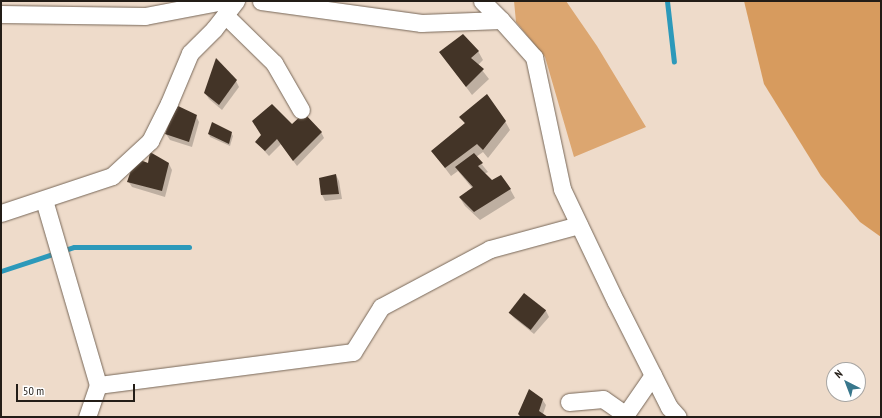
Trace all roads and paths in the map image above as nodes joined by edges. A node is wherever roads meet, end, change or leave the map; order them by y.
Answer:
1 (236, 1) edge
2 (260, 1) edge
3 (482, 1) edge
4 (224, 8) edge
5 (1, 14) edge
6 (501, 20) junction
7 (301, 110) dead end
8 (44, 200) junction
9 (1, 213) edge
10 (579, 225) junction
11 (653, 375) junction
12 (98, 384) junction
13 (569, 402) dead end
14 (625, 416) edge
15 (87, 417) edge
16 (678, 417) edge

1 - 4 street
2 - 6 street
3 - 6 street
4 - 5 street
4 - 7 street
4 - 8 street
6 - 10 street
8 - 9 street
8 - 12 street
10 - 11 street
10 - 12 street
11 - 14 street
11 - 16 street
12 - 15 street
13 - 14 street

